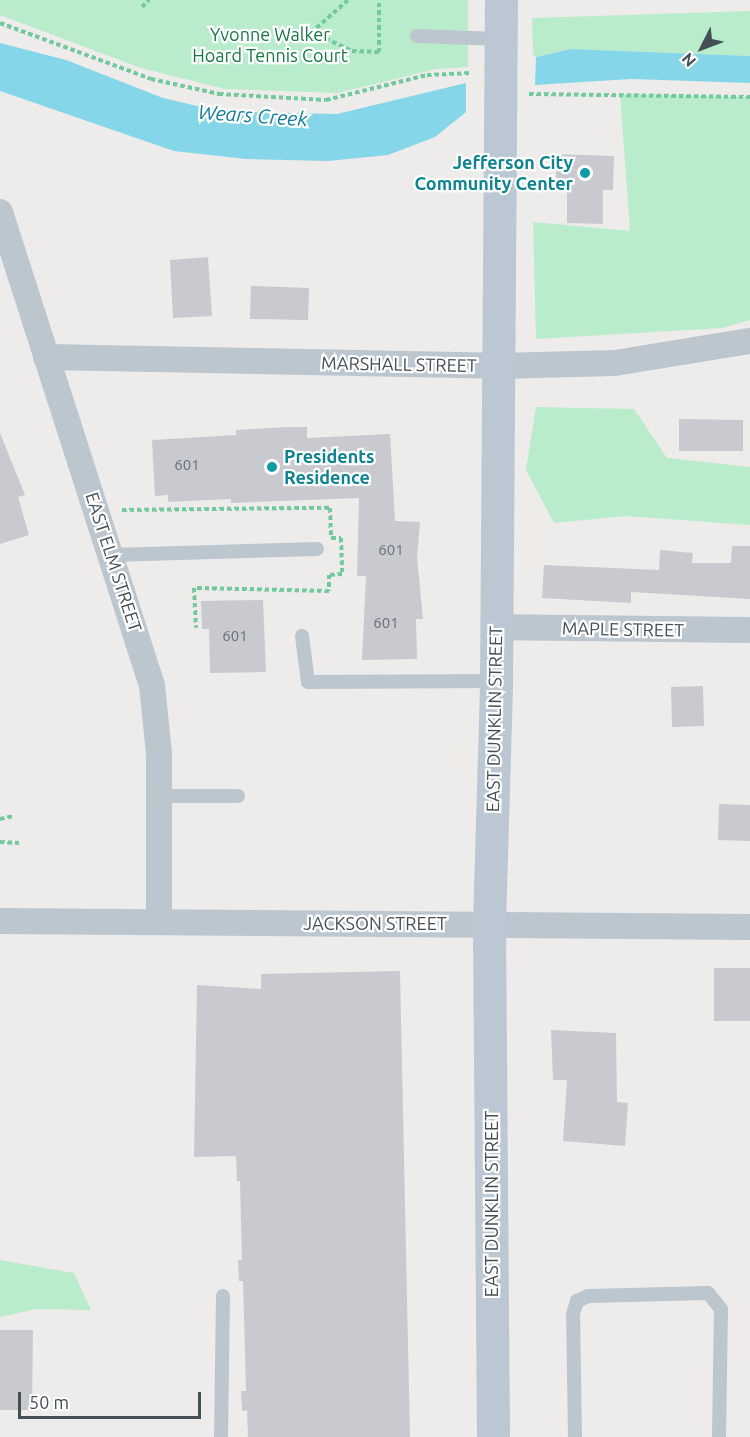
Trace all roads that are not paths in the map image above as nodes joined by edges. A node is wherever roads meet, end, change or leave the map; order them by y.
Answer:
1 (501, 0) edge
2 (417, 36) dead end
3 (500, 39) junction
4 (0, 212) edge
5 (750, 341) edge
6 (46, 357) junction
7 (497, 366) junction
8 (317, 549) dead end
9 (112, 555) junction
10 (496, 627) junction
11 (750, 630) edge
12 (302, 636) dead end
13 (496, 681) junction
14 (159, 796) junction
15 (238, 796) dead end
16 (0, 921) edge
17 (159, 922) junction
18 (489, 923) junction
19 (750, 927) edge
20 (223, 1296) dead end
21 (221, 1437) edge
22 (493, 1437) edge
23 (575, 1437) edge
24 (719, 1437) edge

1 - 3 main road, EAST DUNKLIN STREET
2 - 3 lane
3 - 7 main road, EAST DUNKLIN STREET
4 - 6 street, EAST ELM STREET
5 - 7 street, MARSHALL STREET
6 - 7 street, MARSHALL STREET
6 - 9 street, EAST ELM STREET
7 - 10 main road, EAST DUNKLIN STREET
8 - 9 lane
9 - 14 street, EAST ELM STREET
10 - 11 street, MAPLE STREET
10 - 13 main road, EAST DUNKLIN STREET
12 - 13 lane
13 - 18 main road, EAST DUNKLIN STREET
14 - 15 lane
14 - 17 street, EAST ELM STREET
16 - 17 street, JACKSON STREET
17 - 18 street, JACKSON STREET
18 - 19 street, JACKSON STREET
18 - 22 main road, EAST DUNKLIN STREET
20 - 21 lane
23 - 24 lane

